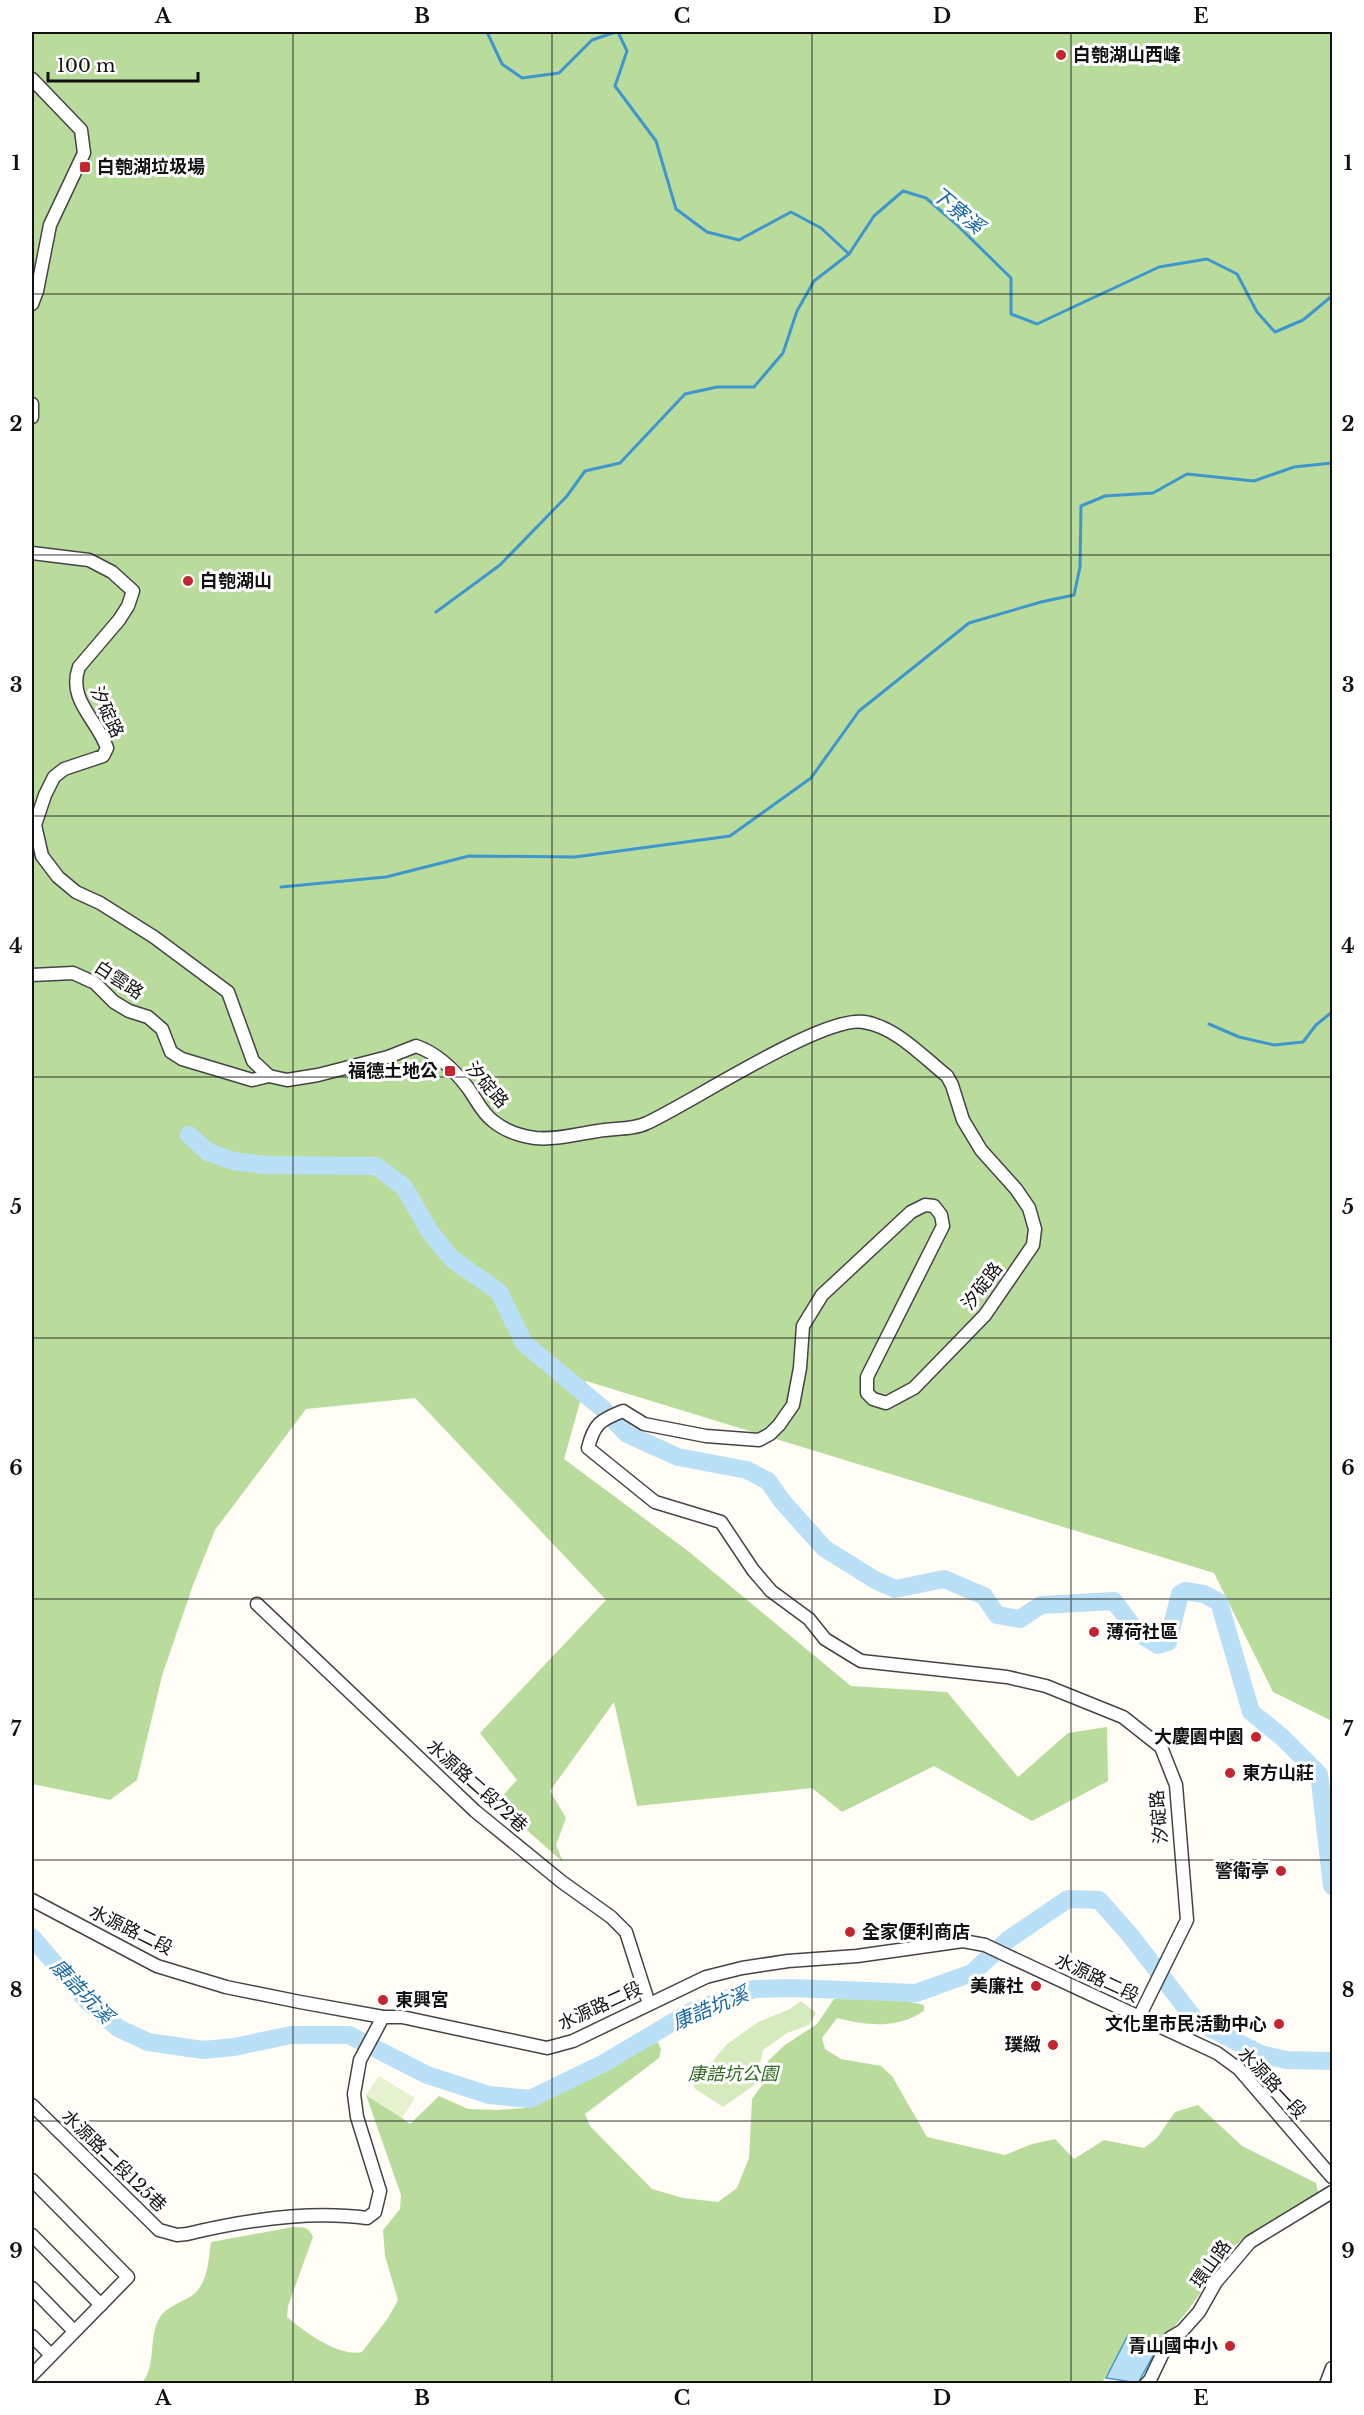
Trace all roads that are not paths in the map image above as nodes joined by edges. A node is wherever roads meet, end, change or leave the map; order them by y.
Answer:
1 (32, 79) edge
2 (32, 304) edge
3 (32, 404) edge
4 (32, 417) edge
5 (32, 553) edge
6 (32, 975) edge
7 (269, 1076) junction
8 (257, 1604) dead end
9 (32, 1900) edge
10 (649, 2004) junction
11 (1139, 2017) junction
12 (381, 2021) junction
13 (32, 2105) edge
14 (1332, 2177) edge
15 (32, 2180) edge
16 (1332, 2192) edge
17 (32, 2235) edge
18 (32, 2288) edge
19 (101, 2305) junction
20 (74, 2331) junction
21 (32, 2336) edge
22 (51, 2355) junction
23 (1332, 2368) edge
24 (32, 2375) edge
25 (1146, 2384) edge
26 (1326, 2384) edge

1 - 2 street
3 - 4 street
5 - 7 street, 汐碇路
6 - 7 street, 白雲路
7 - 11 street, 汐碇路
8 - 10 street, 水源路二段72巷
9 - 12 street, 水源路二段
10 - 11 street, 水源路二段
10 - 12 street, 水源路二段
11 - 14 street, 水源路一段
12 - 13 street, 水源路二段125巷
15 - 19 street
16 - 25 street, 環山路
17 - 19 street
18 - 20 street
19 - 20 street
20 - 22 street
21 - 22 street
22 - 24 street
23 - 26 street

